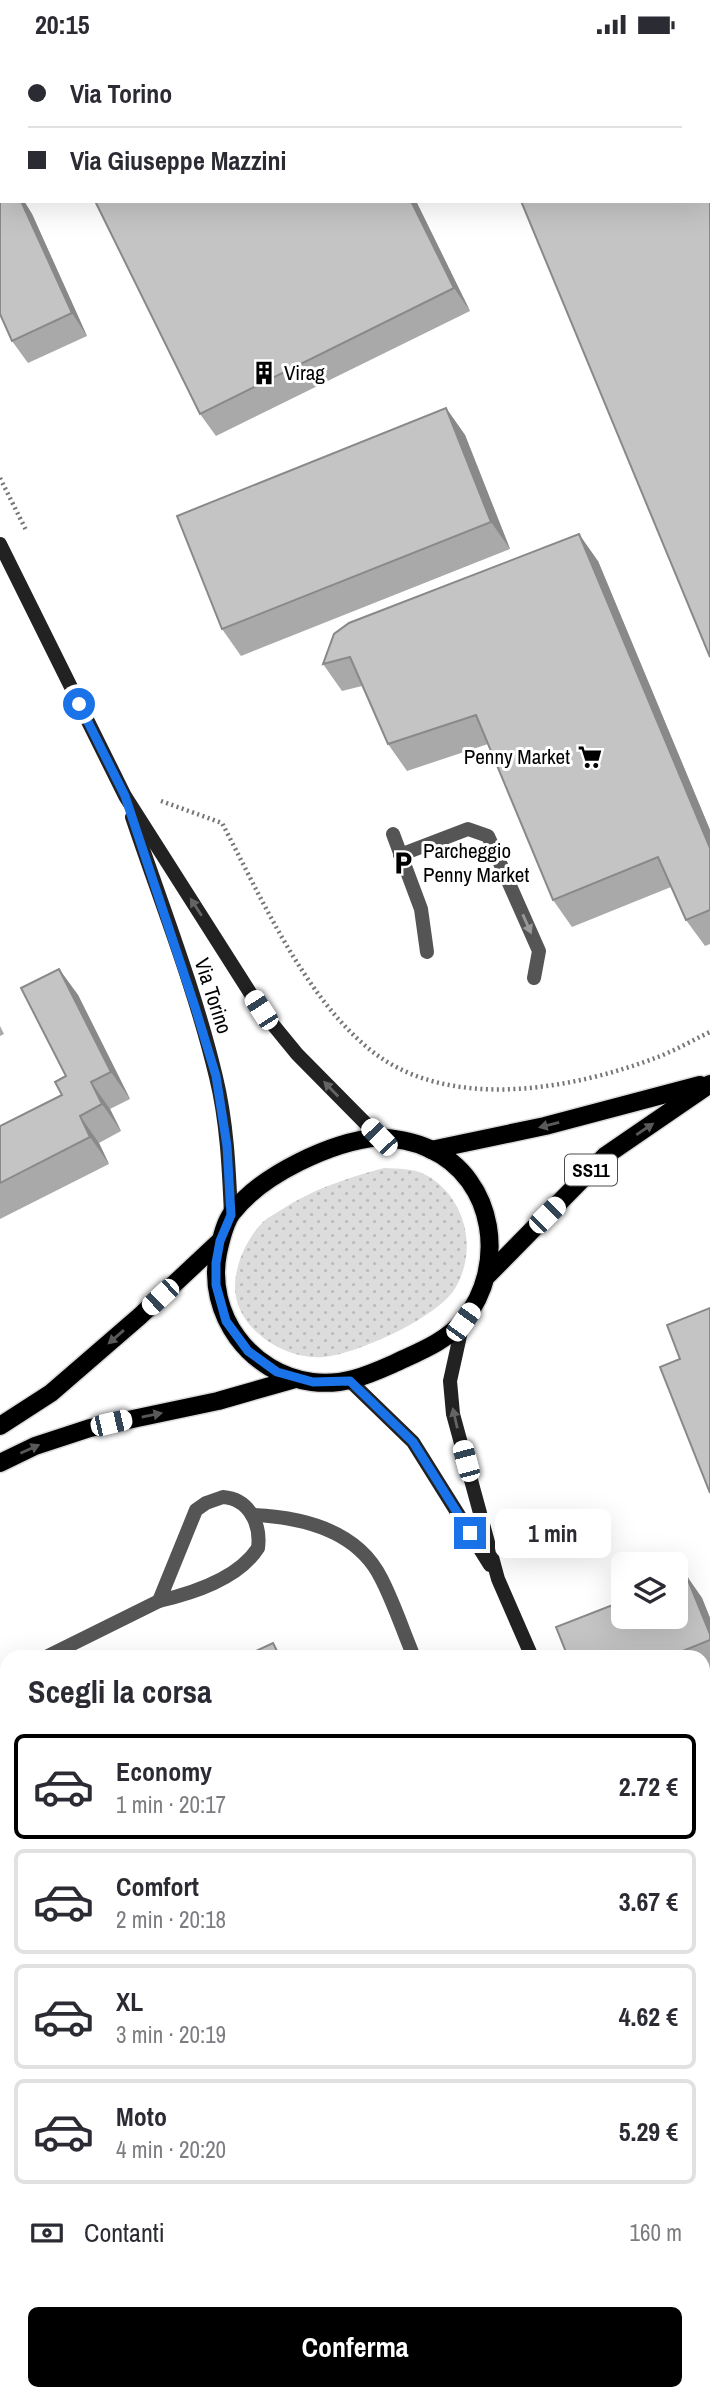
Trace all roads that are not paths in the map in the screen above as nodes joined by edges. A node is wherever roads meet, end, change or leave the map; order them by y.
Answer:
1 (0, 544) edge
2 (125, 796) junction
3 (393, 834) dead end
4 (400, 855) junction
5 (427, 952) dead end
6 (534, 978) dead end
7 (710, 1083) edge
8 (379, 1137) junction
9 (431, 1150) junction
10 (231, 1215) junction
11 (220, 1241) junction
12 (488, 1275) junction
13 (463, 1322) junction
14 (295, 1379) junction
15 (350, 1381) junction
16 (0, 1426) edge
17 (0, 1463) edge
18 (252, 1515) junction
19 (498, 1579) junction
20 (159, 1601) junction
21 (60, 1650) edge
22 (411, 1650) edge
23 (529, 1650) edge

1 - 2 street, Via Torino
8 -> 2 street, Via Torino
2 - 10 street, Via Torino
3 - 4 street
4 - 5 street
4 -> 6 street
7 -> 9 main road, SS11
12 -> 7 main road, SS11
8 - 9 main road, SS11
8 - 10 main road, SS11
9 - 12 main road, SS11
10 - 11 main road, SS11
11 - 14 main road, SS11
11 -> 16 main road, SS11
12 - 13 main road, SS11
13 - 15 main road, SS11
19 -> 13 street
14 - 15 main road, SS11
17 -> 14 main road, SS11
15 - 19 street
18 - 20 street
18 - 20 street
18 - 22 street
19 - 23 street
20 - 21 street

